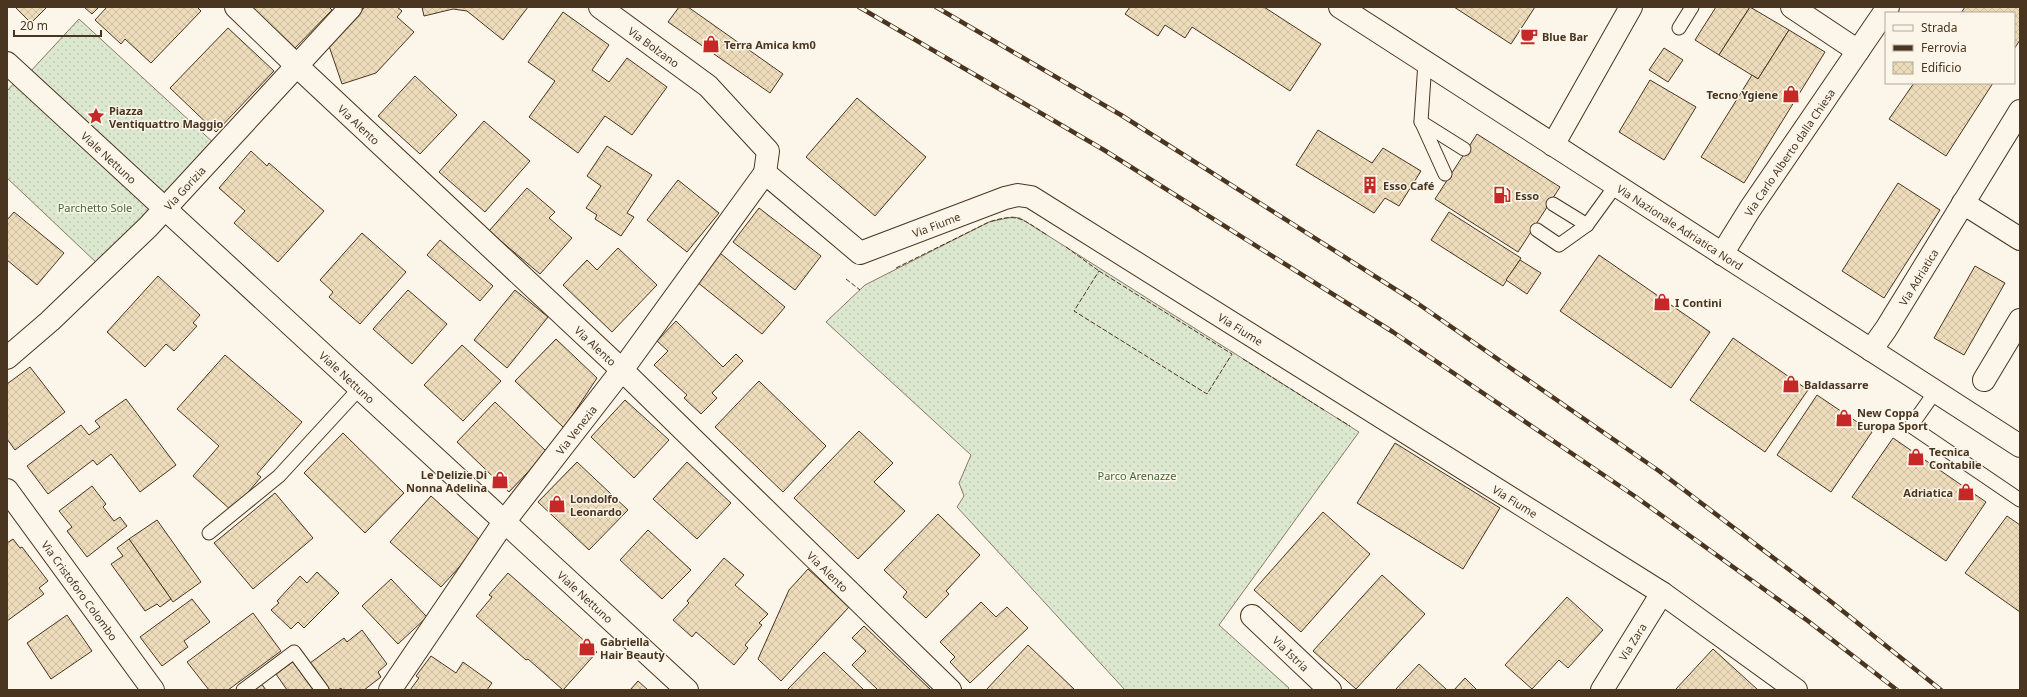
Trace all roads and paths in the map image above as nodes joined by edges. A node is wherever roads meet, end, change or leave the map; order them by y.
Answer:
1 (236, 7) edge
2 (350, 7) edge
3 (600, 7) edge
4 (1340, 7) edge
5 (1631, 7) edge
6 (1692, 7) edge
7 (1792, 7) edge
8 (1888, 7) edge
9 (1679, 28) dead end
10 (1858, 50) junction
11 (1424, 62) junction
12 (7, 63) edge
13 (296, 65) junction
14 (2020, 111) edge
15 (1421, 121) junction
16 (1553, 144) junction
17 (1464, 149) dead end
18 (765, 173) junction
19 (1445, 174) dead end
20 (1616, 185) junction
21 (1963, 203) junction
22 (1553, 204) dead end
23 (164, 210) junction
24 (1587, 225) junction
25 (1537, 230) dead end
26 (2020, 239) edge
27 (1722, 254) junction
28 (2020, 320) edge
29 (1871, 350) junction
30 (7, 358) edge
31 (622, 370) junction
32 (1984, 380) dead end
33 (359, 389) junction
34 (1935, 392) junction
35 (2020, 446) edge
36 (7, 490) edge
37 (2020, 500) edge
38 (504, 522) junction
39 (209, 533) dead end
40 (1662, 593) junction
41 (1252, 616) dead end
42 (1608, 687) edge
43 (153, 690) edge
44 (243, 690) edge
45 (322, 690) edge
46 (390, 690) edge
47 (687, 690) edge
48 (950, 690) edge
49 (1330, 690) edge
50 (1796, 690) edge

1 - 13 street, Via Alento
2 - 13 street, Via Gorizia
3 - 18 street, Via Bolzano
4 - 11 street, Via Nazionale Adriatica Nord
5 - 16 street
6 - 9 lane
7 - 10 street
8 - 10 street, Via Carlo Alberto dalla Chiesa
10 - 27 street, Via Carlo Alberto dalla Chiesa
11 - 15 lane
11 - 16 street, Via Nazionale Adriatica Nord
12 - 23 street, Viale Nettuno
13 - 23 street, Via Gorizia
13 - 31 street, Via Alento
14 - 21 street, Via Adriatica
15 - 17 lane
15 - 19 lane
16 - 20 street, Via Nazionale Adriatica Nord
18 - 31 street, Via Venezia
18 - 40 street, Via Fiume
20 - 24 lane
20 - 27 street, Via Nazionale Adriatica Nord
21 - 26 street
21 - 29 street, Via Adriatica
22 - 24 lane
23 - 30 street, Via Gorizia
23 - 33 street, Viale Nettuno
24 - 25 lane
27 - 29 street, Via Nazionale Adriatica Nord
28 - 32 street
29 - 34 street, Via Nazionale Adriatica Nord
31 - 38 street, Via Venezia
31 - 48 street, Via Alento
33 - 38 street, Viale Nettuno
33 - 39 lane
34 - 35 street, Via Nazionale Adriatica Nord
34 - 37 lane
36 - 43 street, Via Cristoforo Colombo
38 - 46 street, Via Venezia
38 - 47 street, Viale Nettuno
40 - 42 street, Via Zara
40 - 50 street, Via Fiume
41 - 49 street, Via Istria
44 - 45 lane

